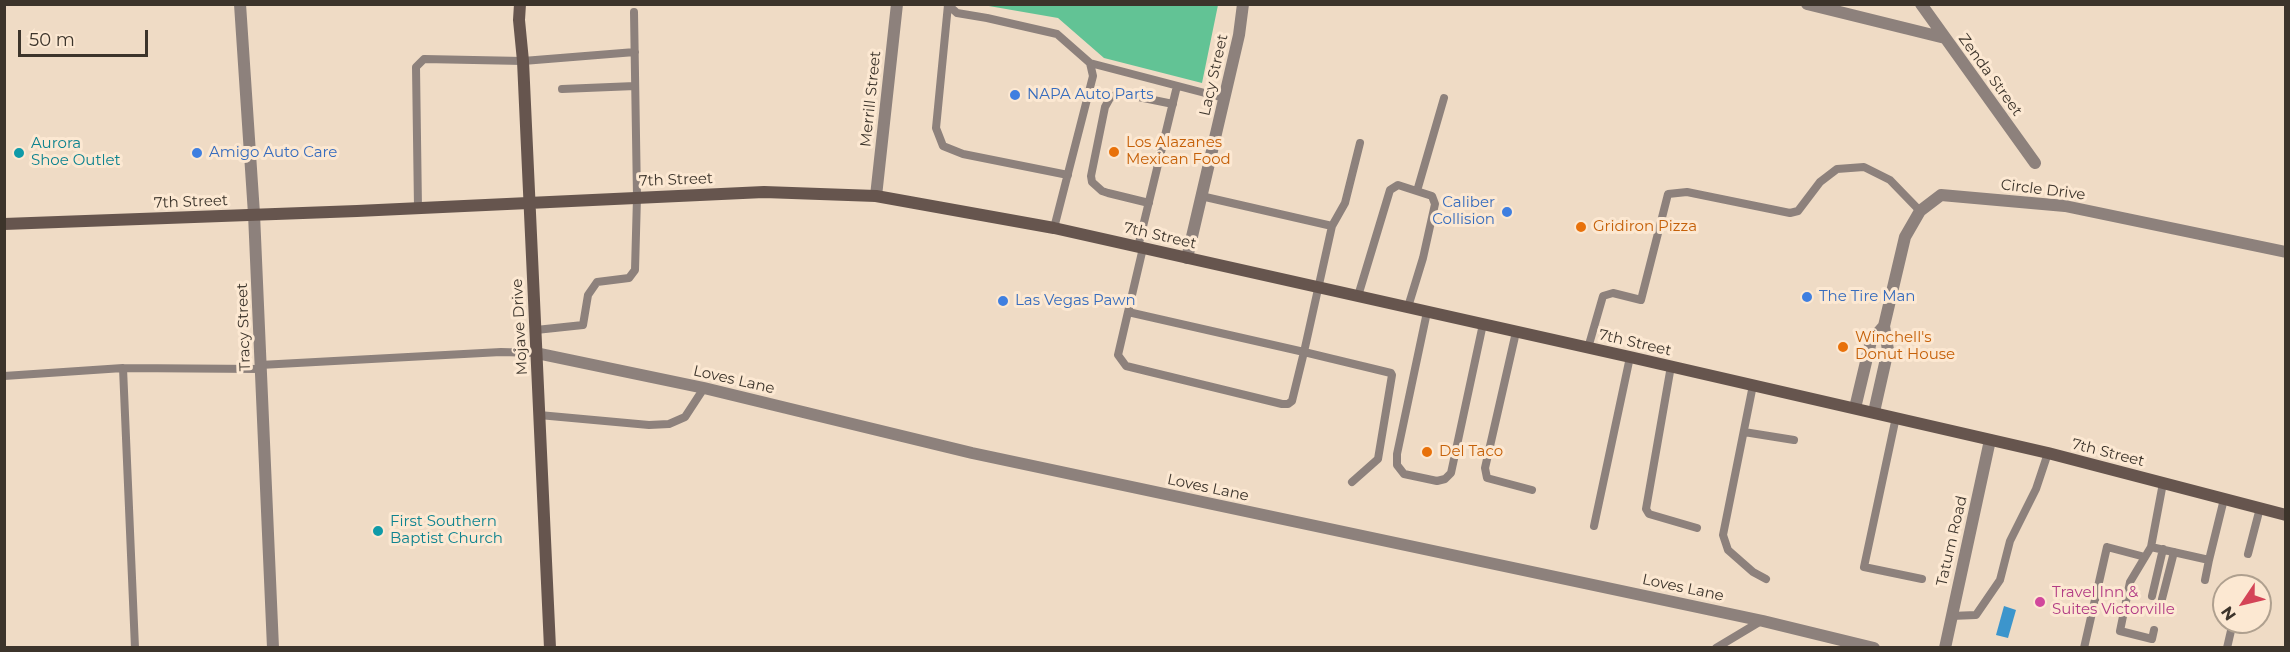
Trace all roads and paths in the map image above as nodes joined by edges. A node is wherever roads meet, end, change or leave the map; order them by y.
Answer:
1 (240, 4) edge
2 (520, 4) edge
3 (897, 4) edge
4 (947, 4) edge
5 (1243, 4) edge
6 (1808, 4) edge
7 (1921, 4) edge
8 (634, 12) dead end
9 (1945, 38) junction
10 (635, 52) junction
11 (524, 61) junction
12 (1090, 63) junction
13 (635, 86) junction
14 (1177, 86) junction
15 (562, 89) dead end
16 (1224, 98) junction
17 (1444, 98) dead end
18 (1173, 104) junction
19 (1360, 143) dead end
20 (2035, 164) dead end
21 (1068, 175) junction
22 (1417, 191) junction
23 (876, 196) junction
24 (1201, 196) junction
25 (637, 197) junction
26 (530, 203) junction
27 (1149, 203) junction
28 (418, 208) junction
29 (1920, 211) junction
30 (254, 214) junction
31 (4, 224) edge
32 (1332, 226) junction
33 (1054, 228) junction
34 (1141, 247) junction
35 (2286, 252) edge
36 (1187, 258) junction
37 (1318, 287) junction
38 (1358, 296) junction
39 (1408, 307) junction
40 (1128, 312) junction
41 (1427, 312) junction
42 (1483, 324) junction
43 (1884, 326) junction
44 (536, 330) junction
45 (1516, 332) junction
46 (1588, 348) junction
47 (1304, 352) junction
48 (536, 353) junction
49 (1630, 357) junction
50 (1671, 366) junction
51 (260, 367) junction
52 (123, 368) junction
53 (4, 376) edge
54 (1754, 385) junction
55 (704, 388) junction
56 (1855, 408) junction
57 (1874, 412) junction
58 (539, 415) junction
59 (1896, 417) junction
60 (1744, 432) junction
61 (1794, 440) dead end
62 (1990, 440) junction
63 (2048, 453) junction
64 (1352, 482) dead end
65 (2163, 483) junction
66 (1532, 490) dead end
67 (2224, 499) junction
68 (2260, 508) junction
69 (2286, 515) edge
70 (1594, 526) dead end
71 (1697, 528) dead end
72 (2151, 547) junction
73 (2163, 549) junction
74 (2174, 552) junction
75 (2248, 554) dead end
76 (2145, 557) junction
77 (2209, 560) junction
78 (1766, 579) dead end
79 (1922, 579) dead end
80 (2205, 580) dead end
81 (2152, 596) dead end
82 (2162, 599) dead end
83 (1951, 616) junction
84 (1763, 621) junction
85 (2143, 627) dead end
86 (2154, 630) dead end
87 (2140, 636) junction
88 (135, 648) edge
89 (273, 648) edge
90 (550, 648) edge
91 (1716, 648) edge
92 (1874, 648) edge
93 (1945, 648) edge
94 (2084, 648) edge

1 - 30 street, Tracy Street
2 - 11 main road, Mojave Drive
3 - 23 street, Merrill Street
4 - 12 lane
4 - 21 lane
5 - 16 street, Lacy Street
6 - 9 street
7 - 9 street, Zenda Street
8 - 10 lane
9 - 20 street, Zenda Street
10 - 11 lane
10 - 13 lane
11 - 26 main road, Mojave Drive
11 - 28 lane
12 - 14 lane
12 - 21 lane
13 - 15 lane
13 - 25 lane
14 - 16 lane
14 - 18 lane
16 - 24 street, Lacy Street
17 - 22 lane
18 - 27 lane
18 - 27 lane
19 - 32 lane
21 - 33 lane
22 - 38 lane
22 - 39 lane
23 - 25 main road, 7th Street
23 - 33 main road, 7th Street
24 - 32 lane
24 - 36 street, Lacy Street
25 - 26 main road, 7th Street
25 - 44 lane
26 - 28 main road, 7th Street
26 - 44 main road, Mojave Drive
27 - 34 lane
28 - 30 main road, 7th Street
29 - 35 street, Circle Drive
29 - 43 street, Circle Drive
29 - 46 lane
30 - 31 main road, 7th Street
30 - 51 street, Tracy Street
32 - 37 lane
33 - 34 main road, 7th Street
34 - 36 main road, 7th Street
34 - 40 lane
36 - 37 main road, 7th Street
37 - 38 main road, 7th Street
37 - 47 lane
38 - 39 main road, 7th Street
39 - 41 main road, 7th Street
40 - 47 lane
40 - 47 lane
41 - 42 main road, 7th Street
41 - 42 lane
42 - 45 main road, 7th Street
43 - 56 street, Circle Drive
43 - 57 street, Circle Drive
44 - 48 main road, Mojave Drive
45 - 46 main road, 7th Street
45 - 66 lane
46 - 49 main road, 7th Street
47 - 64 lane
48 - 51 lane
48 - 55 street, Loves Lane
48 - 58 main road, Mojave Drive
49 - 50 main road, 7th Street
49 - 70 lane
50 - 54 main road, 7th Street
50 - 71 lane
51 - 52 lane
51 - 89 street, Tracy Street
52 - 53 lane
52 - 88 lane
54 - 56 main road, 7th Street
54 - 60 lane
55 - 58 lane
55 - 84 street, Loves Lane
56 - 57 main road, 7th Street
57 - 59 main road, 7th Street
58 - 90 main road, Mojave Drive
59 - 62 main road, 7th Street
59 - 79 lane
60 - 61 lane
60 - 78 lane
62 - 63 main road, 7th Street
62 - 83 street, Tatum Road
63 - 65 main road, 7th Street
63 - 83 lane
65 - 67 main road, 7th Street
65 - 72 lane
67 - 68 main road, 7th Street
67 - 77 lane
68 - 69 main road, 7th Street
68 - 75 lane
72 - 73 lane
72 - 76 lane
73 - 74 lane
73 - 81 lane
74 - 77 lane
74 - 82 lane
76 - 87 lane
76 - 94 lane
77 - 80 lane
83 - 93 street, Tatum Road
84 - 91 lane
84 - 92 street, Loves Lane
85 - 87 lane
86 - 87 lane

